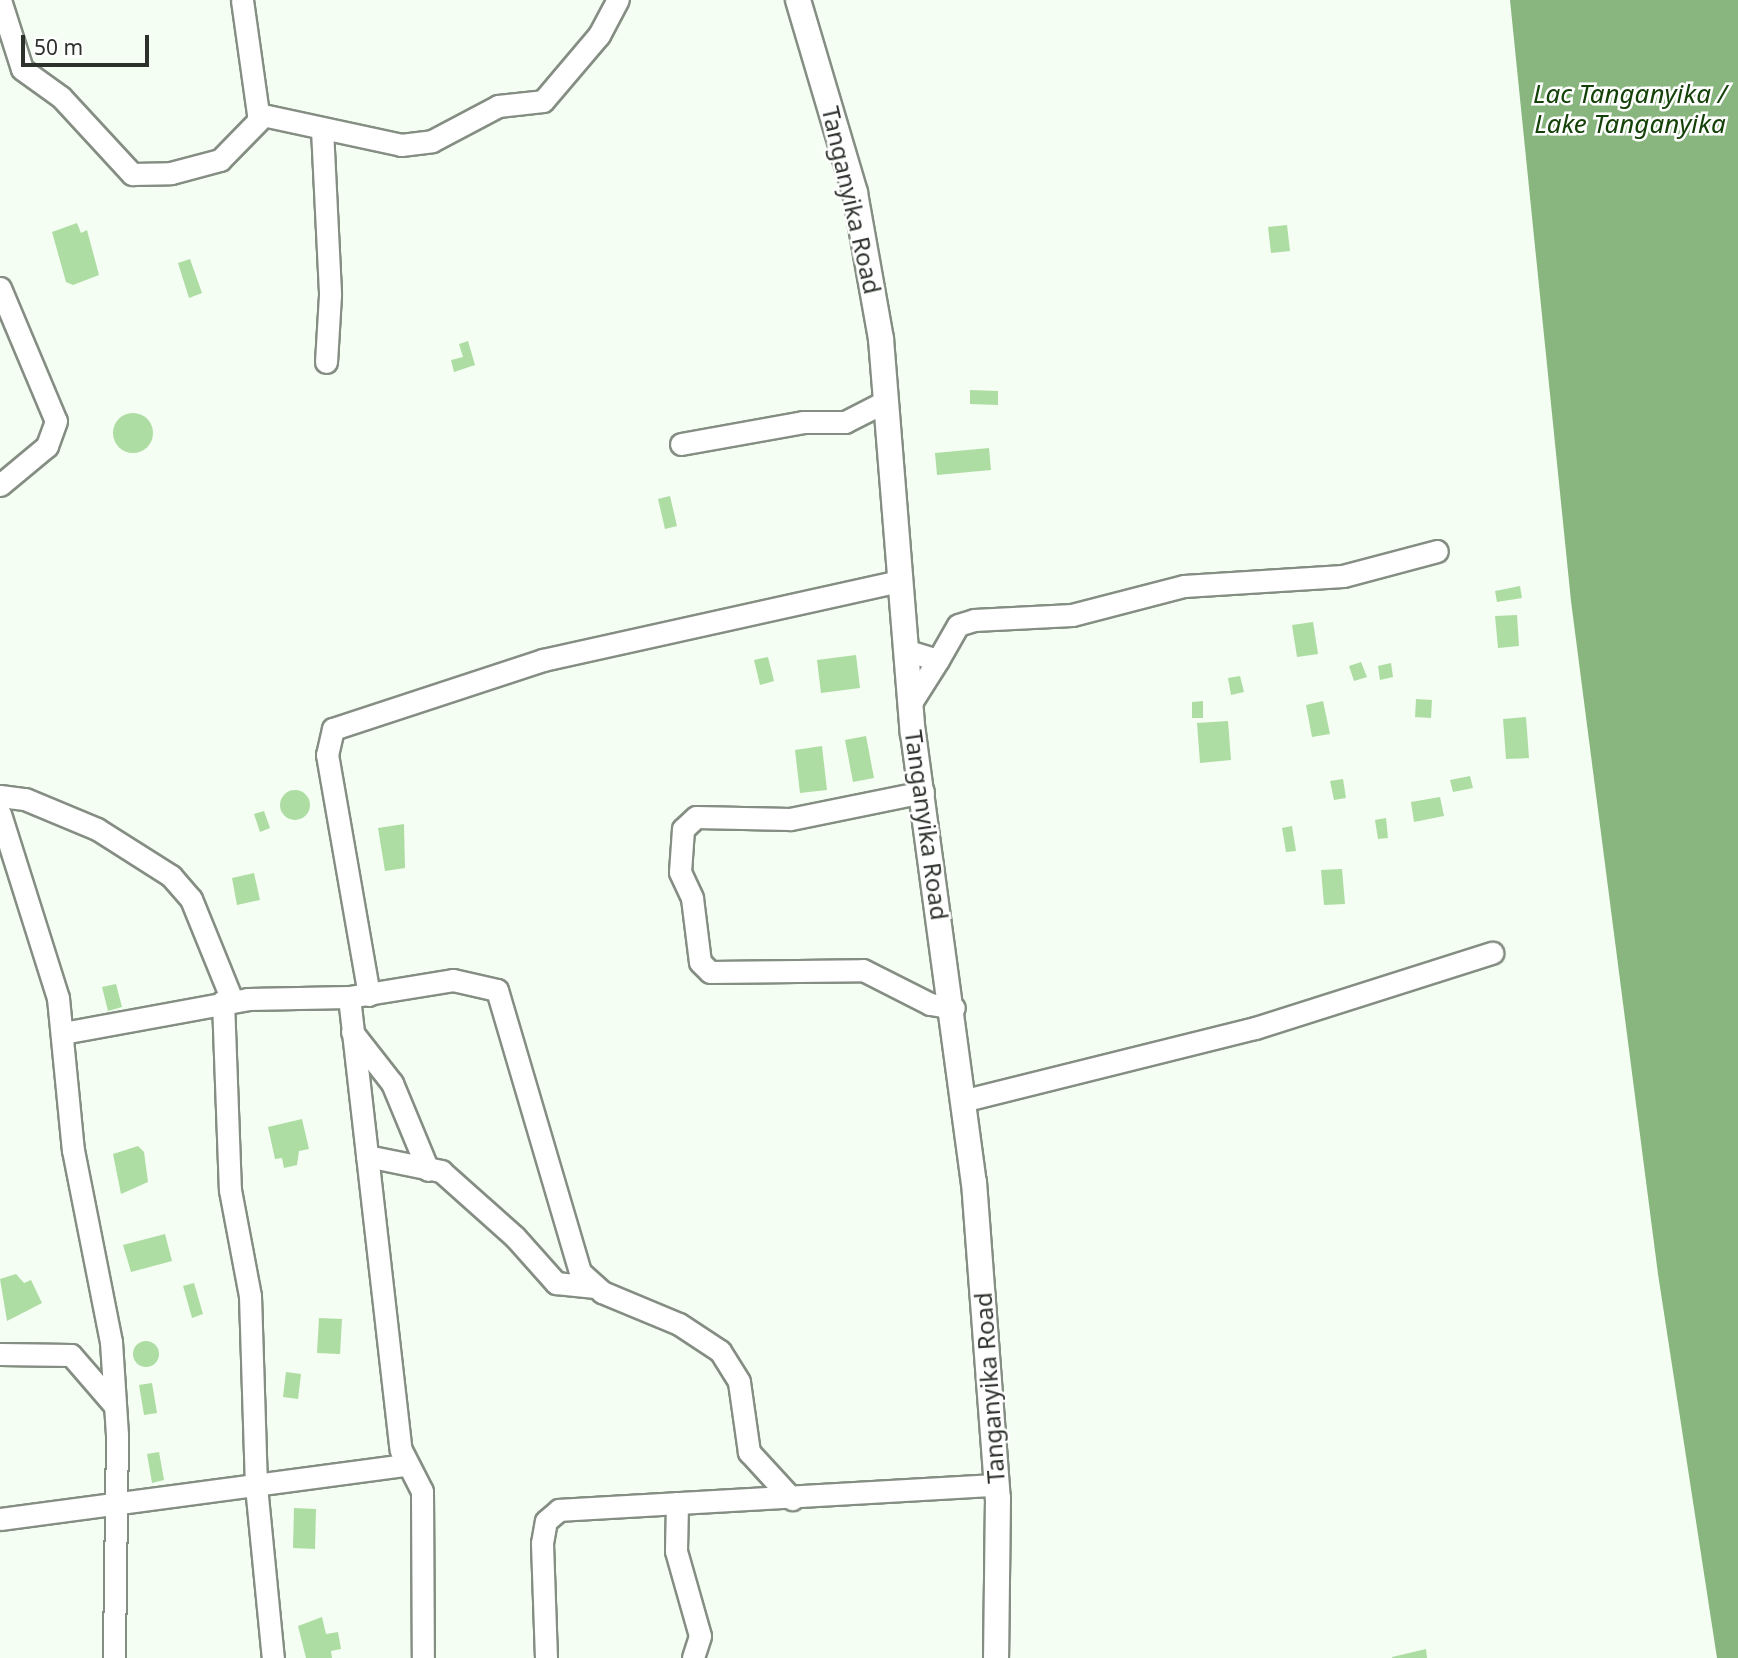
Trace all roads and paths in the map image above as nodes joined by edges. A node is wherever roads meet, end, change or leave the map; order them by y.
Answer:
1 (0, 0) edge
2 (242, 0) edge
3 (618, 0) edge
4 (799, 0) edge
5 (262, 117) junction
6 (322, 130) junction
7 (0, 288) edge
8 (326, 362) dead end
9 (886, 401) junction
10 (681, 444) dead end
11 (0, 485) edge
12 (1437, 551) dead end
13 (900, 580) junction
14 (908, 651) junction
15 (938, 660) junction
16 (912, 701) junction
17 (923, 792) junction
18 (0, 796) edge
19 (0, 814) edge
20 (1492, 953) dead end
21 (359, 996) junction
22 (227, 1001) junction
23 (954, 1008) junction
24 (352, 1032) junction
25 (63, 1033) junction
26 (966, 1100) junction
27 (367, 1156) junction
28 (428, 1170) junction
29 (593, 1287) junction
30 (0, 1354) edge
31 (116, 1406) junction
32 (404, 1465) junction
33 (997, 1485) junction
34 (256, 1486) junction
35 (792, 1499) junction
36 (677, 1503) junction
37 (115, 1507) junction
38 (0, 1520) edge
39 (114, 1658) edge
40 (273, 1658) edge
41 (423, 1658) edge
42 (546, 1658) edge
43 (693, 1658) edge
44 (996, 1658) edge

1 - 5 street
2 - 5 street
3 - 6 street
4 - 9 street, Tanganyika Road
5 - 6 street
6 - 8 street
7 - 11 street
9 - 10 street
9 - 13 street, Tanganyika Road
12 - 15 street
13 - 14 street, Tanganyika Road
13 - 21 street
14 - 15 street
14 - 16 street, Tanganyika Road
15 - 16 street
16 - 17 street, Tanganyika Road
17 - 23 street, Tanganyika Road
17 - 23 street
18 - 22 street
19 - 25 street
20 - 26 street
21 - 22 street
21 - 24 street
21 - 29 street
22 - 25 street
22 - 34 street
23 - 26 street, Tanganyika Road
24 - 27 street
24 - 28 street
25 - 31 street
26 - 33 street, Tanganyika Road
27 - 28 street
27 - 32 street
28 - 29 street
29 - 35 street
30 - 31 street
31 - 37 street
32 - 34 street
32 - 41 street
33 - 35 street
33 - 44 street, Tanganyika Road
34 - 37 street
34 - 40 street
35 - 36 street
36 - 42 street
36 - 43 street
37 - 38 street
37 - 39 street

